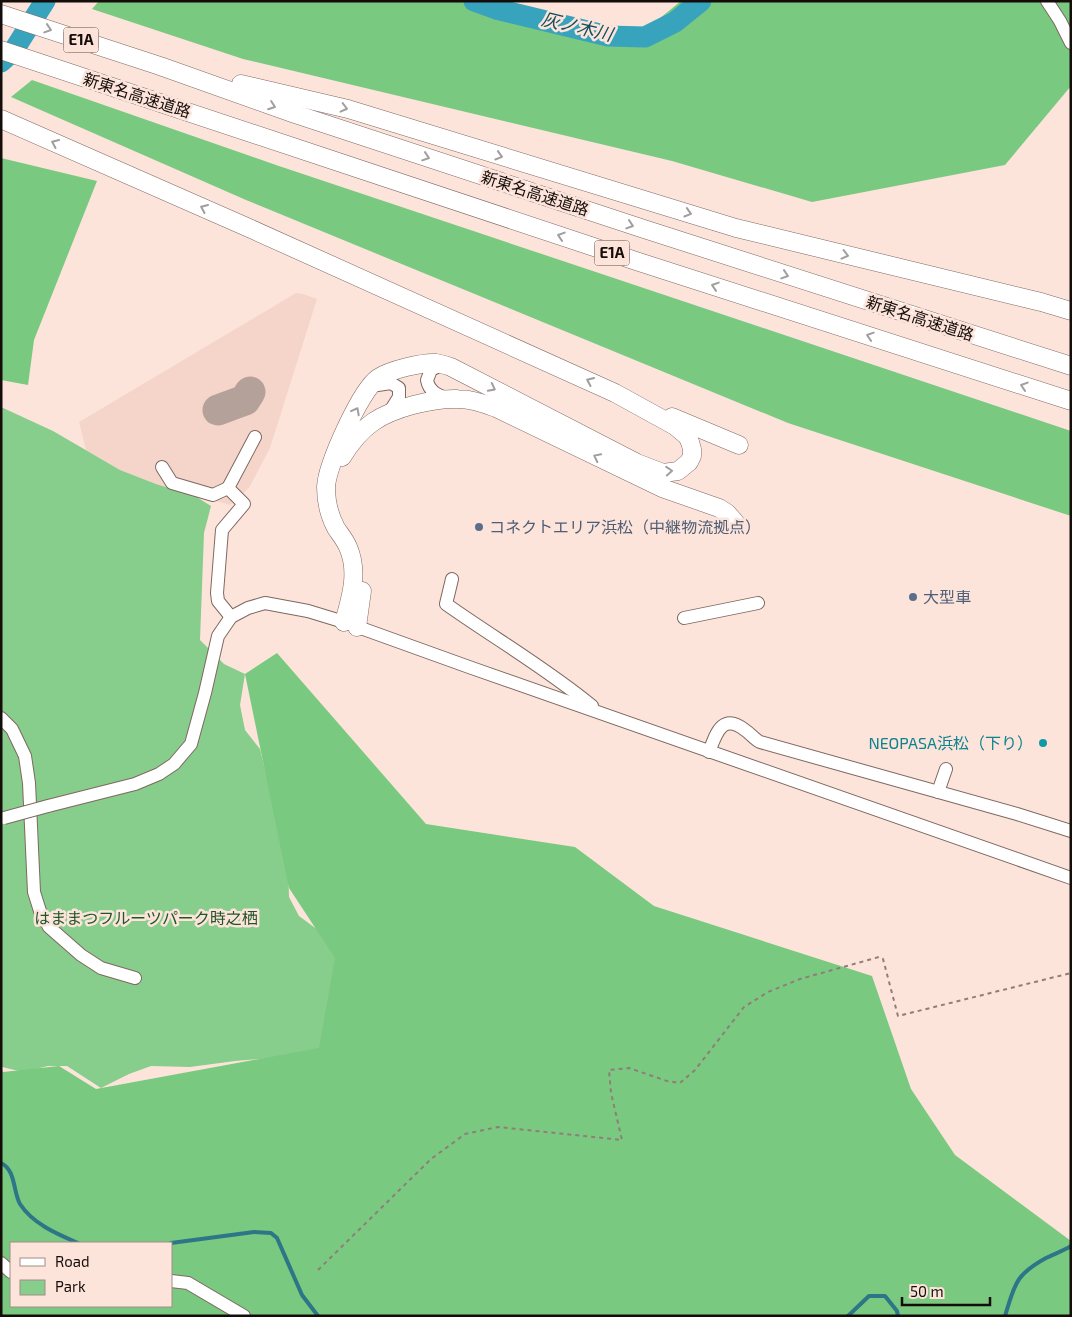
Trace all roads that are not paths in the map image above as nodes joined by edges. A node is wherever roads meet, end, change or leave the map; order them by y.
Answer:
1 (1048, 1) edge
2 (1, 14) edge
3 (1071, 43) edge
4 (1, 50) edge
5 (160, 66) junction
6 (1, 119) edge
7 (1071, 311) edge
8 (443, 364) junction
9 (1071, 366) edge
10 (370, 386) junction
11 (615, 392) junction
12 (449, 399) junction
13 (1071, 401) edge
14 (389, 413) junction
15 (255, 437) dead end
16 (738, 445) dead end
17 (162, 467) dead end
18 (228, 488) junction
19 (735, 522) dead end
20 (452, 579) dead end
21 (758, 603) dead end
22 (231, 617) junction
23 (684, 618) dead end
24 (350, 624) junction
25 (600, 712) junction
26 (1, 718) edge
27 (709, 752) junction
28 (946, 768) dead end
29 (938, 792) junction
30 (3, 819) edge
31 (1071, 831) edge
32 (1071, 878) edge
33 (135, 978) dead end
34 (172, 1281) edge
35 (244, 1316) edge

1 - 3 street
2 -> 5 highway, 新東名高速道路 / E1A
13 -> 4 highway, 新東名高速道路 / E1A
5 -> 7 highway
5 -> 9 highway, 新東名高速道路 / E1A
11 -> 6 highway
8 - 10 highway
8 -> 11 highway
8 - 12 street
10 - 14 street
24 -> 10 highway
11 - 16 highway
12 - 14 highway
19 -> 12 highway
14 - 24 highway
15 - 18 street
17 - 18 street
18 - 22 street
20 - 25 street
21 - 23 street
22 - 24 street
22 - 30 street, bridge
24 - 25 street
25 - 27 street
26 - 33 street
27 - 29 street
27 - 32 street
28 - 29 street
29 - 31 street
34 - 35 street

